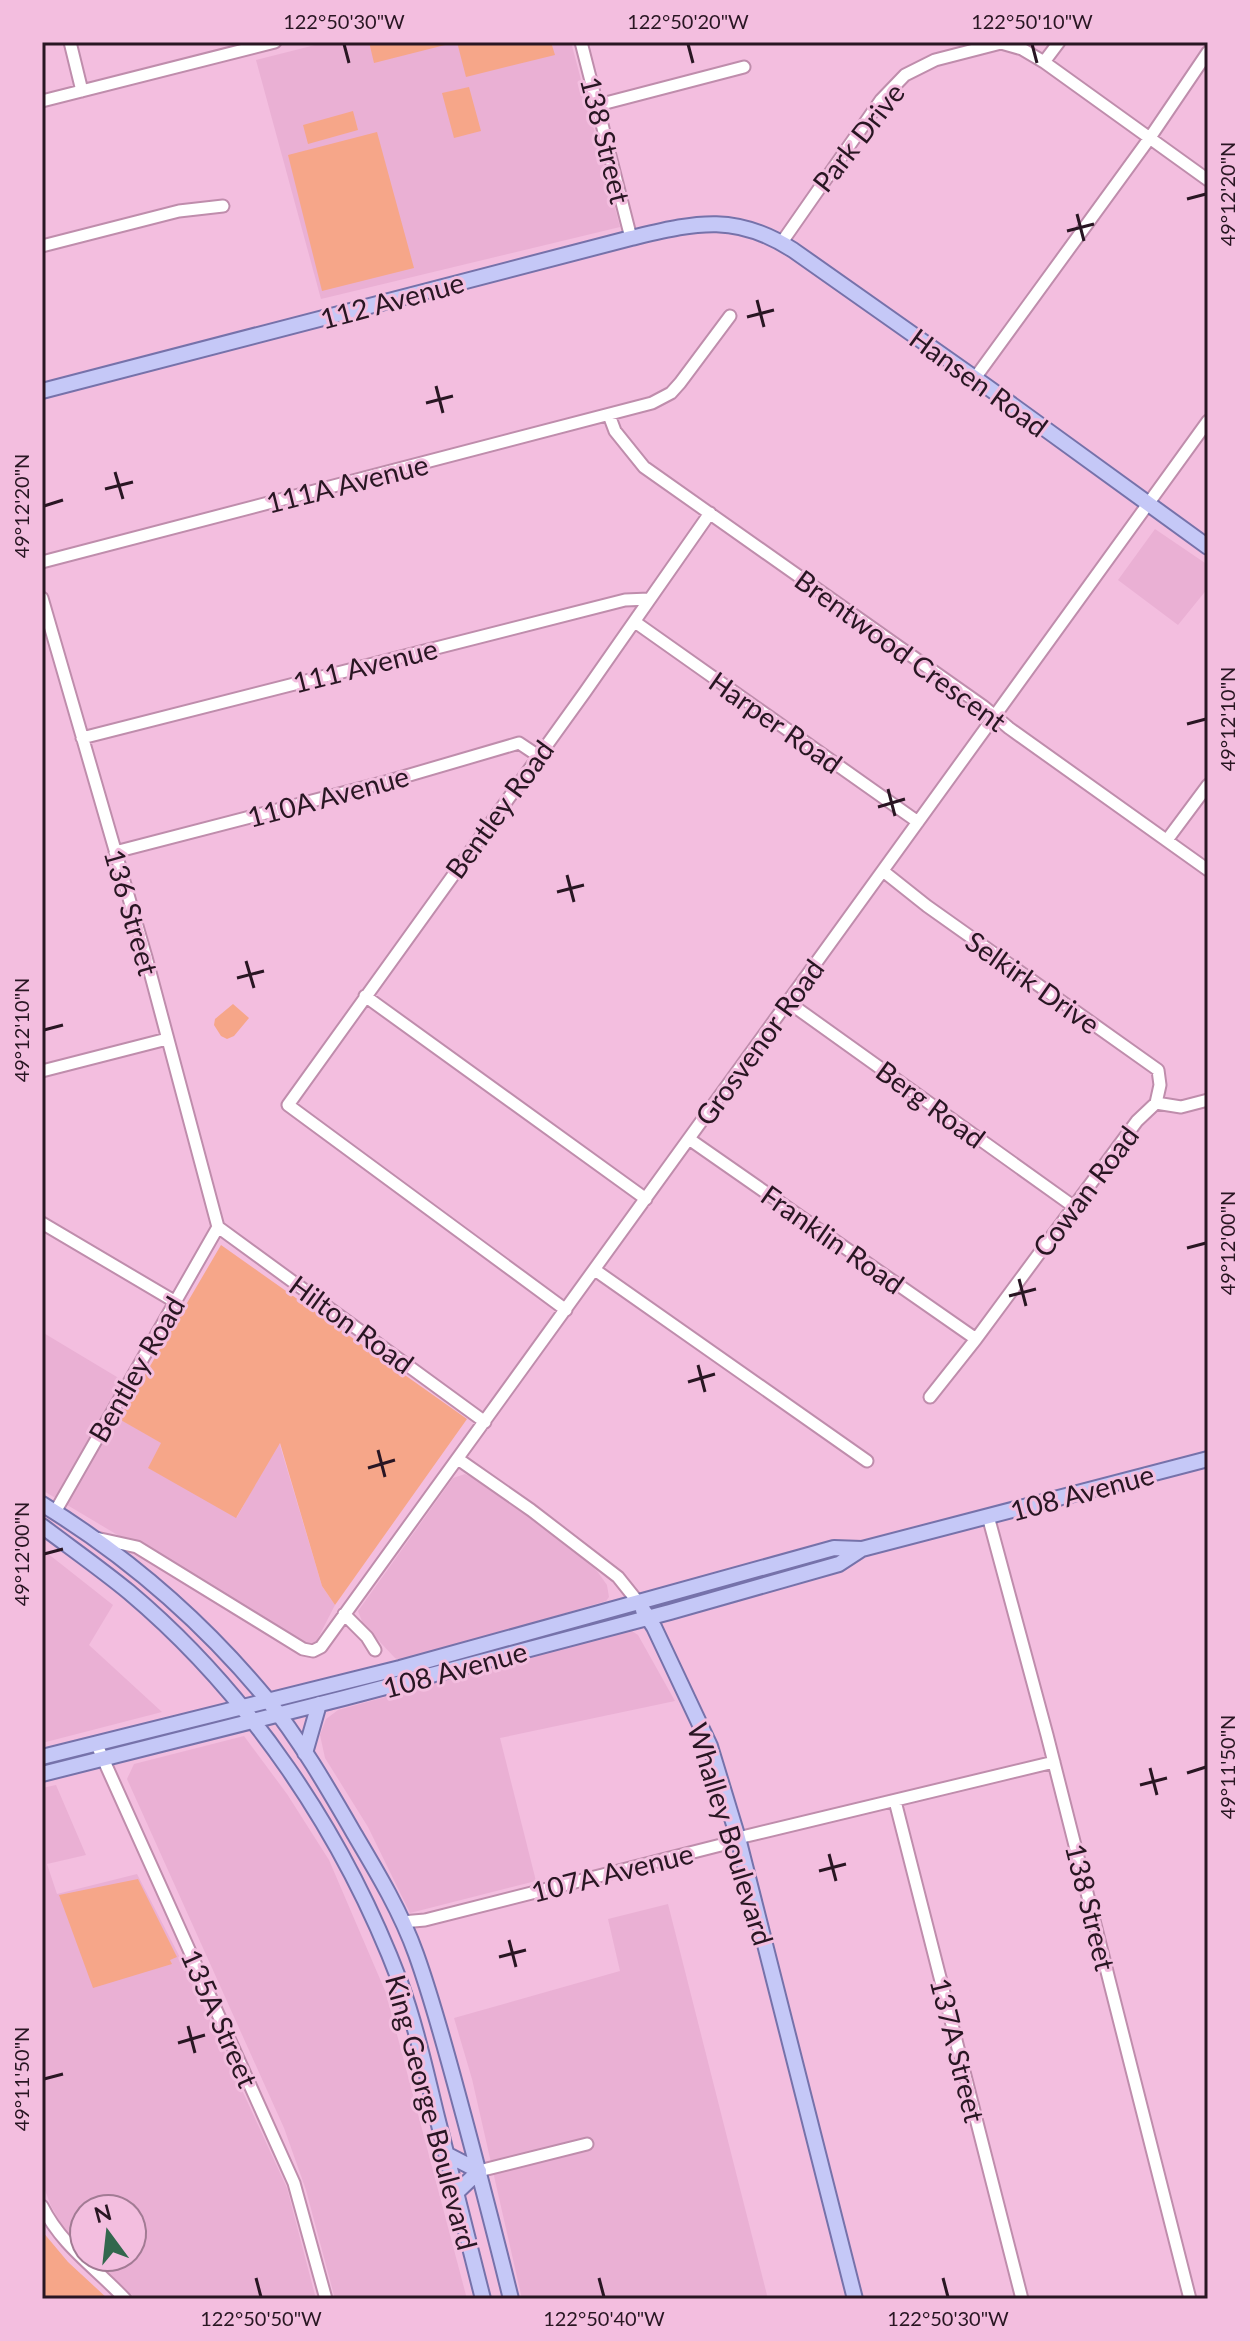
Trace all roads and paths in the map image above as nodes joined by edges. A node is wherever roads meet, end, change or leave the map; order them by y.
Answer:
1 (70, 42) edge
2 (275, 42) edge
3 (581, 42) edge
4 (1059, 42) edge
5 (240, 46) edge
6 (1208, 52) edge
7 (1044, 62) junction
8 (744, 67) dead end
9 (82, 91) junction
10 (42, 101) edge
11 (598, 105) junction
12 (1149, 139) junction
13 (1208, 180) edge
14 (223, 206) dead end
15 (745, 227) joint
16 (631, 238) junction
17 (782, 242) junction
18 (42, 246) edge
19 (730, 316) dead end
20 (975, 378) junction
21 (42, 391) edge
22 (609, 415) junction
23 (1208, 421) edge
24 (1148, 503) junction
25 (710, 513) junction
26 (1208, 547) edge
27 (42, 562) edge
28 (42, 598) edge
29 (649, 599) junction
30 (635, 622) junction
31 (995, 716) junction
32 (82, 738) junction
33 (537, 755) junction
34 (1208, 785) edge
35 (918, 822) junction
36 (1167, 840) junction
37 (115, 852) junction
38 (1208, 870) edge
39 (883, 871) junction
40 (365, 996) junction
41 (788, 1002) junction
42 (167, 1039) junction
43 (42, 1071) edge
44 (1208, 1100) edge
45 (1156, 1103) junction
46 (689, 1139) junction
47 (646, 1199) junction
48 (1073, 1206) junction
49 (42, 1223) edge
50 (218, 1227) junction
51 (595, 1270) junction
52 (174, 1301) junction
53 (566, 1310) junction
54 (976, 1339) junction
55 (930, 1397) dead end
56 (485, 1422) junction
57 (458, 1459) junction
58 (1208, 1459) edge
59 (867, 1461) dead end
60 (48, 1508) edge
61 (988, 1516) junction
62 (42, 1526) edge
63 (95, 1538) junction
64 (862, 1549) junction
65 (638, 1602) junction
66 (344, 1614) junction
67 (648, 1618) junction
68 (303, 1649) joint
69 (375, 1650) dead end
70 (268, 1700) junction
71 (319, 1704) junction
72 (242, 1706) junction
73 (277, 1714) junction
74 (252, 1720) junction
75 (96, 1743) junction
76 (305, 1753) junction
77 (42, 1757) edge
78 (102, 1758) junction
79 (1054, 1762) junction
80 (42, 1774) edge
81 (895, 1801) junction
82 (738, 1838) junction
83 (402, 1922) junction
84 (587, 2144) dead end
85 (446, 2154) junction
86 (479, 2171) junction
87 (456, 2193) junction
88 (42, 2206) edge
89 (125, 2299) edge
90 (326, 2299) edge
91 (483, 2299) edge
92 (511, 2299) edge
93 (855, 2299) edge
94 (1022, 2299) edge
95 (1190, 2299) edge

1 - 9 street
2 - 5 street
3 - 11 street, 138 Street
4 - 7 street
5 - 9 street
6 - 12 street
7 - 12 street, Park Drive
7 - 17 street, Park Drive
8 - 11 street
9 - 10 street
11 - 16 street, 138 Street
12 - 13 street, Park Drive
12 - 20 street
14 - 18 street
15 - 16 main road, 112 Avenue
15 - 17 main road, Hansen Road
16 - 21 main road, 112 Avenue
17 - 20 main road, Hansen Road
19 - 22 street, 111A Avenue
20 - 24 main road, Hansen Road
22 - 25 street, Brentwood Crescent
22 - 27 street, 111A Avenue
23 - 24 street, Grosvenor Road
24 - 26 main road, Hansen Road
24 - 31 street, Grosvenor Road
25 - 29 street, Bentley Road
25 - 31 street, Brentwood Crescent
28 - 32 street, 136 Street
29 - 30 street, Bentley Road
29 - 32 street, 111 Avenue
30 - 33 street, Bentley Road
30 - 35 street, Harper Road
31 - 35 street, Grosvenor Road
31 - 36 street, Brentwood Crescent
32 - 37 street, 136 Street
33 - 37 street, 110A Avenue
33 - 40 street, Bentley Road
34 - 36 street
35 - 39 street, Grosvenor Road
36 - 38 street, Brentwood Crescent
37 - 42 street, 136 Street
39 - 41 street, Grosvenor Road
39 - 45 street, Selkirk Drive
40 - 47 street
40 - 53 street, Bentley Road
41 - 46 street, Grosvenor Road
41 - 48 street, Berg Road
42 - 43 street
42 - 50 street, 136 Street
44 - 45 street
45 - 48 street, Cowan Road
46 - 47 street, Grosvenor Road
46 - 54 street, Franklin Road
47 - 51 street, Grosvenor Road
48 - 54 street, Cowan Road
49 - 52 street
50 - 52 street, Bentley Road
50 - 56 street, Hilton Road
51 - 53 street, Grosvenor Road
51 - 59 street
52 - 60 street, Bentley Road
53 - 56 street, Grosvenor Road
54 - 55 street, Cowan Road
56 - 57 street, Grosvenor Road
57 - 65 street, Whalley Boulevard
57 - 66 street, Grosvenor Road
58 - 61 main road, 108 Avenue
60 - 63 main road, King George Boulevard
61 - 64 main road, 108 Avenue
61 - 79 street, 138 Street
62 - 72 main road, King George Boulevard
63 - 68 street, King George Boulevard
63 - 70 main road, King George Boulevard
64 - 65 main road, 108 Avenue
64 - 67 main road, 108 Avenue
65 - 67 main road, Whalley Boulevard
65 - 70 main road, 108 Avenue
66 - 68 street, Grosvenor Road
66 - 69 street
67 - 71 main road, 108 Avenue
67 - 82 main road, Whalley Boulevard
70 - 72 main road, 108 Avenue
70 - 73 main road, King George Boulevard
71 - 73 main road, 108 Avenue
71 - 76 main road
72 - 74 main road, King George Boulevard
72 - 75 main road, 108 Avenue
73 - 74 main road, 108 Avenue
73 - 76 main road, King George Boulevard
74 - 78 main road, 108 Avenue
74 - 85 main road, King George Boulevard
75 - 77 main road, 108 Avenue
75 - 78 street, 135A Street
76 - 83 main road, King George Boulevard
78 - 80 main road, 108 Avenue
78 - 90 street, 135A Street
79 - 81 street, 107A Avenue
79 - 95 street, 138 Street
81 - 82 street, 107A Avenue
81 - 94 street, 137A Street
82 - 83 street, 107A Avenue
82 - 93 main road, Whalley Boulevard
83 - 86 main road, King George Boulevard
84 - 86 street
85 - 86 main road
85 - 87 main road, King George Boulevard
86 - 87 main road
86 - 92 main road, King George Boulevard
87 - 91 main road, King George Boulevard
88 - 89 street

